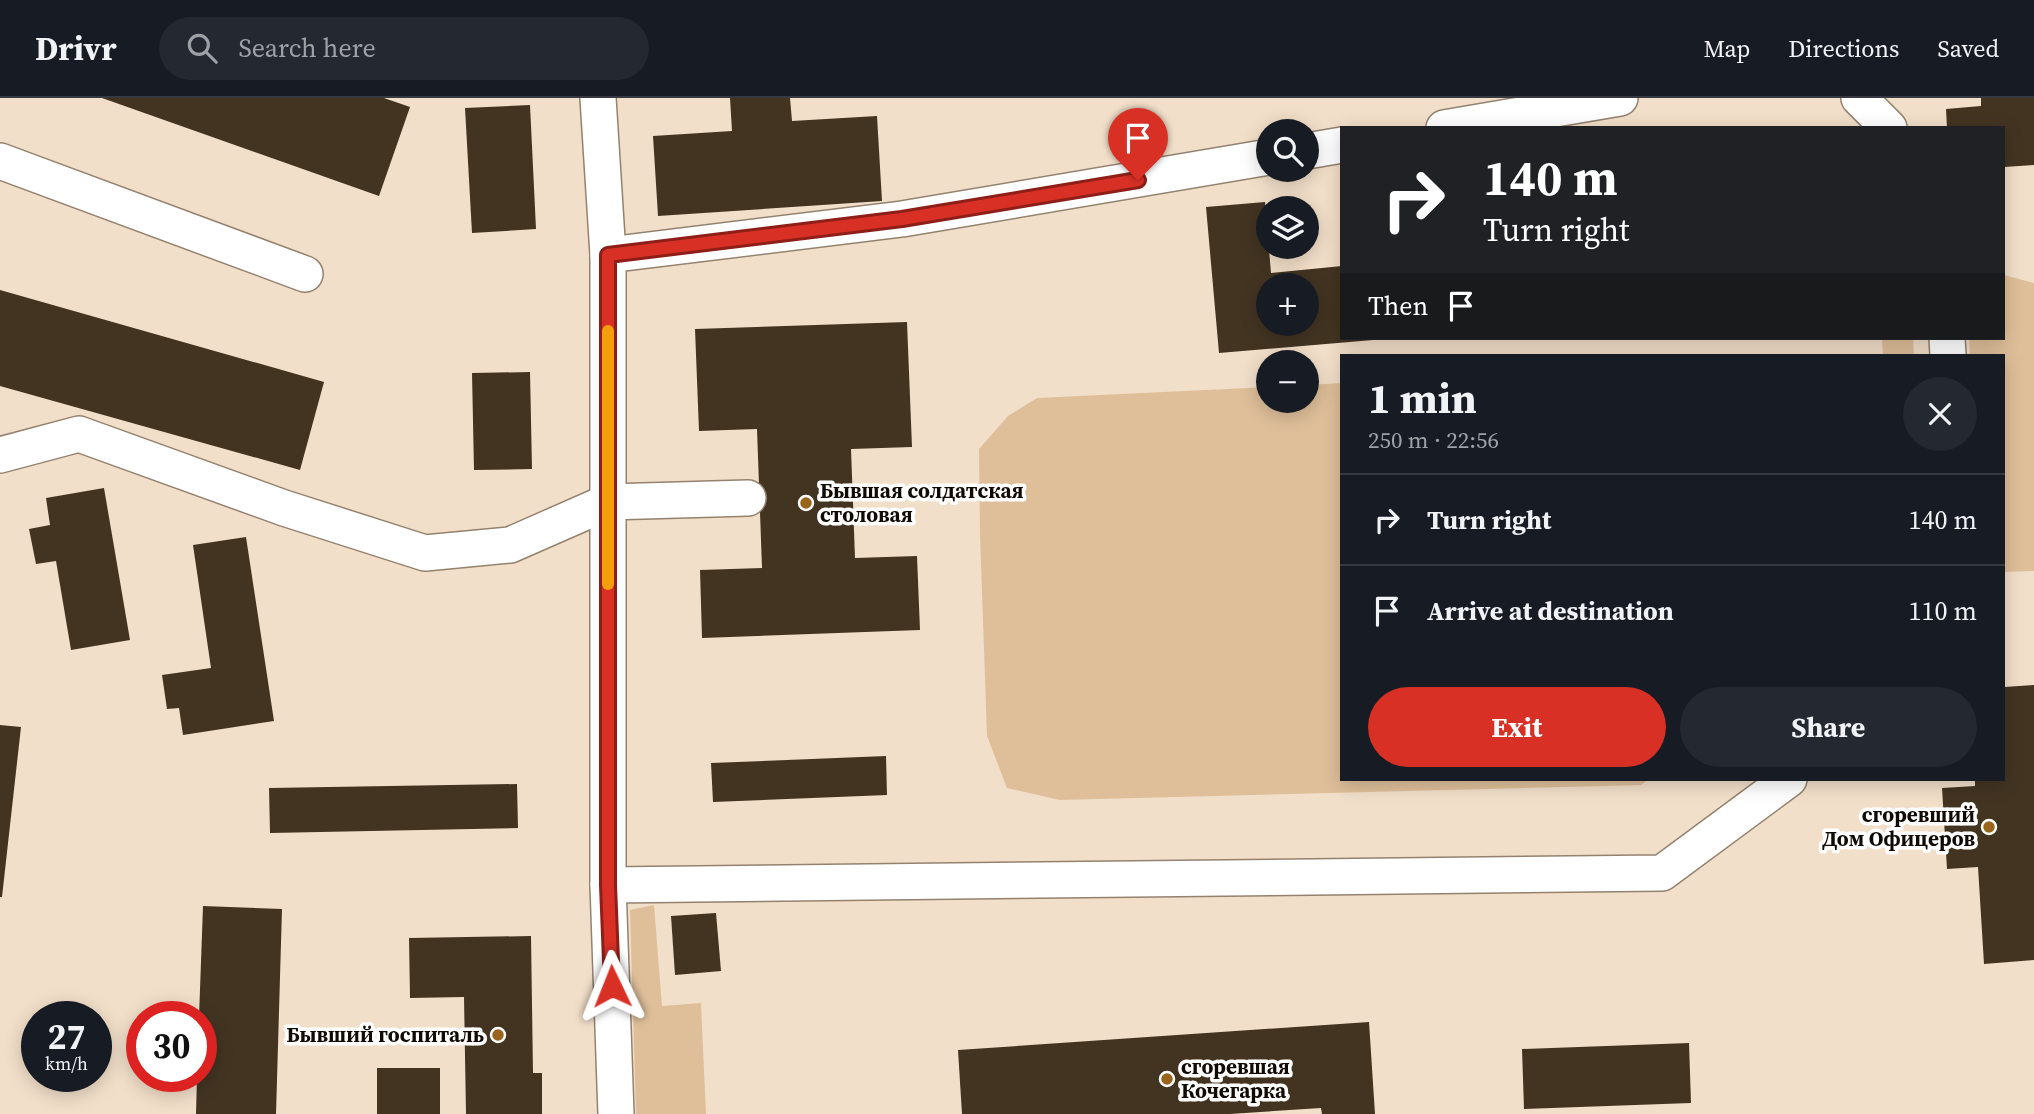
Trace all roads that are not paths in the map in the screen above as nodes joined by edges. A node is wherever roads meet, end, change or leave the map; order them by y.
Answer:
1 (598, 98) edge
2 (1620, 98) edge
3 (1859, 98) edge
4 (1456, 126) edge
5 (1887, 126) edge
6 (1340, 145) edge
7 (1319, 149) edge
8 (1256, 159) edge
9 (0, 161) edge
10 (608, 255) junction
11 (304, 274) dead end
12 (0, 454) edge
13 (748, 498) dead end
14 (608, 502) junction
15 (1786, 781) edge
16 (608, 885) junction
17 (617, 1114) edge

1 - 10 street
2 - 4 street
3 - 5 street
6 - 7 street
8 - 10 street
9 - 11 street
10 - 14 street
12 - 14 street
13 - 14 street
14 - 16 street
15 - 16 street
16 - 17 street

